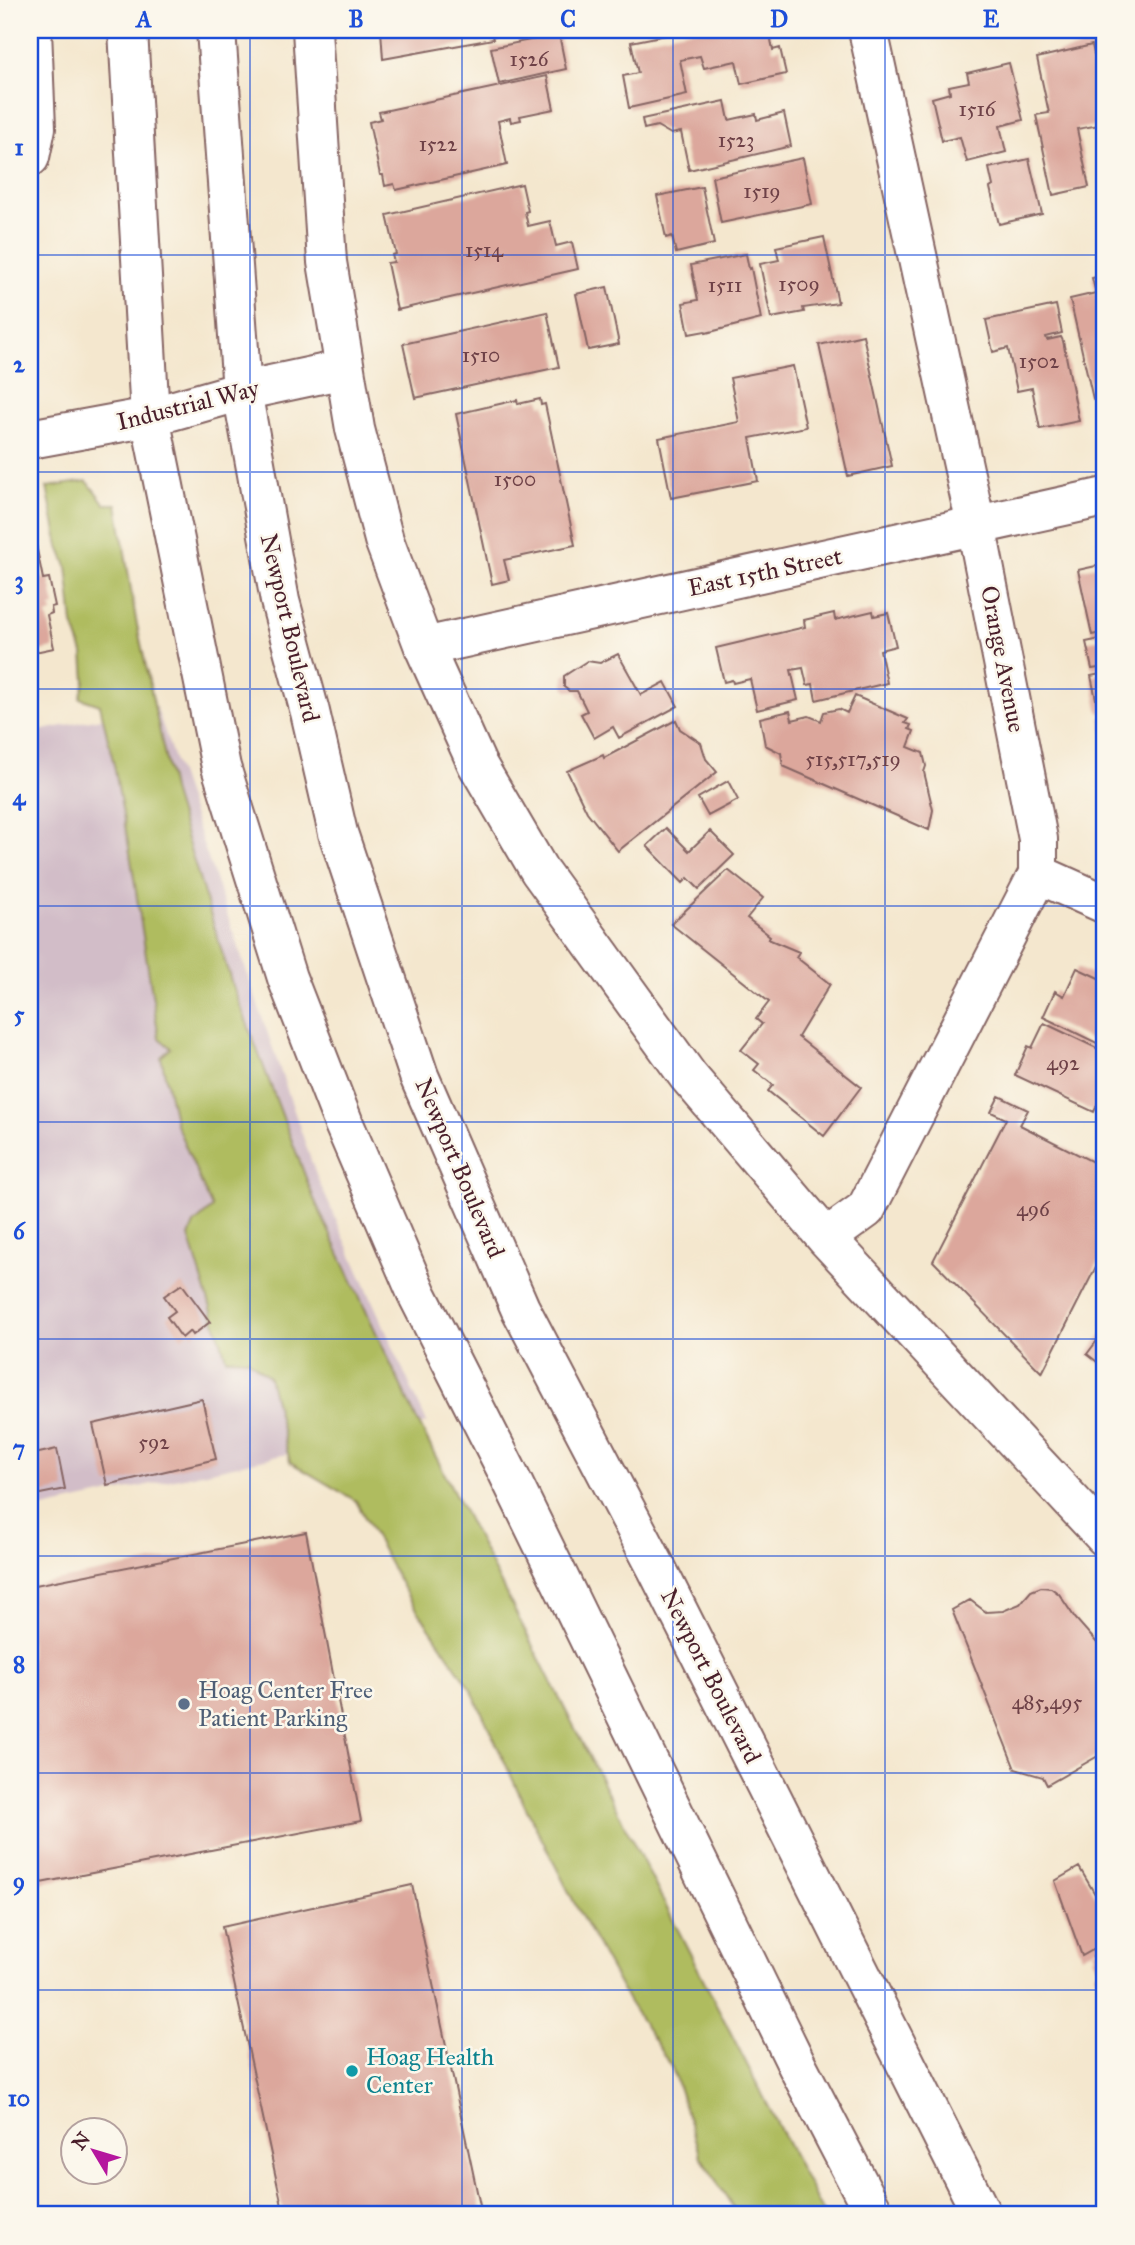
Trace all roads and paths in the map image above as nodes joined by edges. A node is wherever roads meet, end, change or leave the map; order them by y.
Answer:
1 (33, 30) edge
2 (128, 30) edge
3 (216, 30) edge
4 (312, 30) edge
5 (867, 30) edge
6 (30, 157) edge
7 (345, 369) junction
8 (242, 391) junction
9 (150, 417) junction
10 (30, 439) edge
11 (1105, 497) edge
12 (976, 525) junction
13 (424, 647) junction
14 (1038, 874) junction
15 (1105, 904) edge
16 (827, 1238) junction
17 (1105, 1537) edge
18 (875, 2215) edge
19 (982, 2215) edge

1 - 6 main road
2 - 9 main road
3 - 8 main road, Newport Boulevard
4 - 7 main road
5 - 12 main road, Orange Avenue
7 - 8 main road, Industrial Way
7 - 13 main road
8 - 9 main road, Industrial Way
8 - 19 main road, Newport Boulevard
9 - 10 main road, Industrial Way
9 - 18 main road
11 - 12 main road, East 15th Street
12 - 13 main road, East 15th Street
12 - 14 main road, Orange Avenue
13 - 16 main road
14 - 15 main road
14 - 16 main road, Orange Avenue
16 - 17 main road

